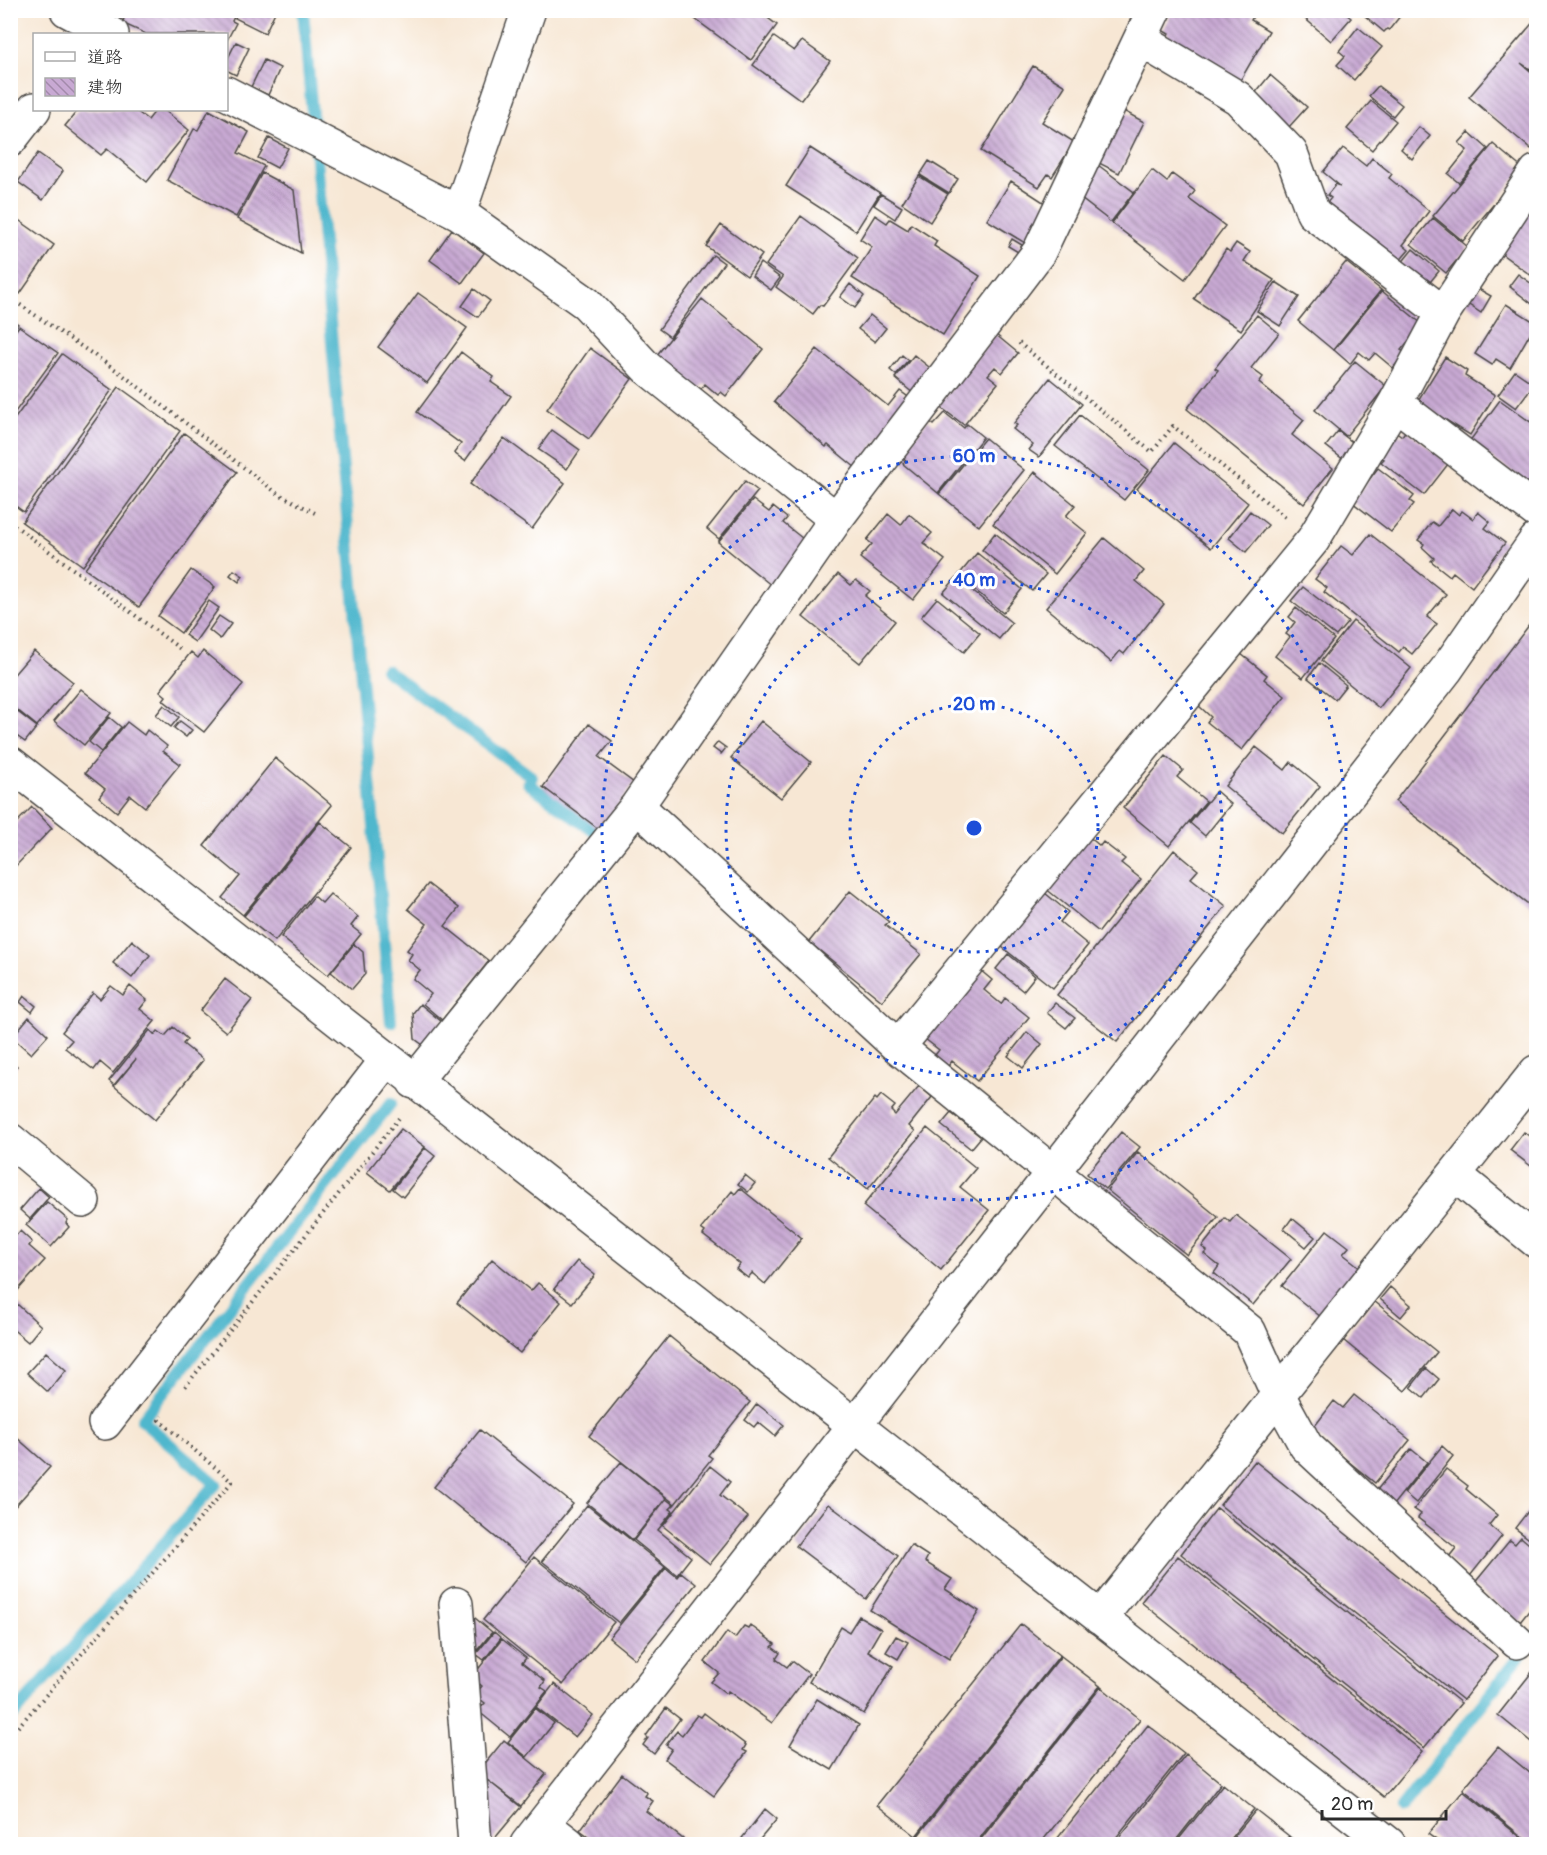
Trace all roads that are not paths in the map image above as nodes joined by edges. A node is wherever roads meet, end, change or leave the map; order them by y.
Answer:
1 (67, 10) edge
2 (529, 10) edge
3 (1154, 10) edge
4 (102, 27) edge
5 (1141, 40) junction
6 (228, 94) edge
7 (33, 109) edge
8 (10, 140) edge
9 (1536, 172) edge
10 (459, 213) junction
11 (1443, 313) junction
12 (1395, 402) junction
13 (1536, 511) edge
14 (836, 519) junction
15 (1536, 540) edge
16 (10, 763) edge
17 (637, 806) junction
18 (898, 1047) junction
19 (386, 1060) junction
20 (1536, 1072) edge
21 (418, 1086) junction
22 (10, 1140) edge
23 (1053, 1171) junction
24 (1455, 1175) junction
25 (83, 1201) dead end
26 (1536, 1241) edge
27 (1278, 1395) junction
28 (105, 1423) dead end
29 (856, 1426) junction
30 (456, 1604) dead end
31 (1100, 1618) junction
32 (1517, 1642) dead end
33 (535, 1834) edge
34 (475, 1845) edge
35 (569, 1845) edge
36 (1389, 1845) edge

1 - 4 street
2 - 10 street
3 - 5 street
5 - 11 street
5 - 14 street
6 - 10 street
7 - 8 street
9 - 11 street
10 - 14 street
11 - 12 street
12 - 13 street
12 - 18 street
14 - 17 street
15 - 23 street
16 - 19 street
17 - 18 street
17 - 21 street
18 - 23 street
19 - 21 street
19 - 28 street
20 - 24 street
21 - 29 street
22 - 25 street
23 - 27 street
23 - 29 street
24 - 26 street
24 - 27 street
27 - 31 street
27 - 32 street
29 - 31 street
29 - 33 street
30 - 34 street
31 - 36 street
33 - 35 street

